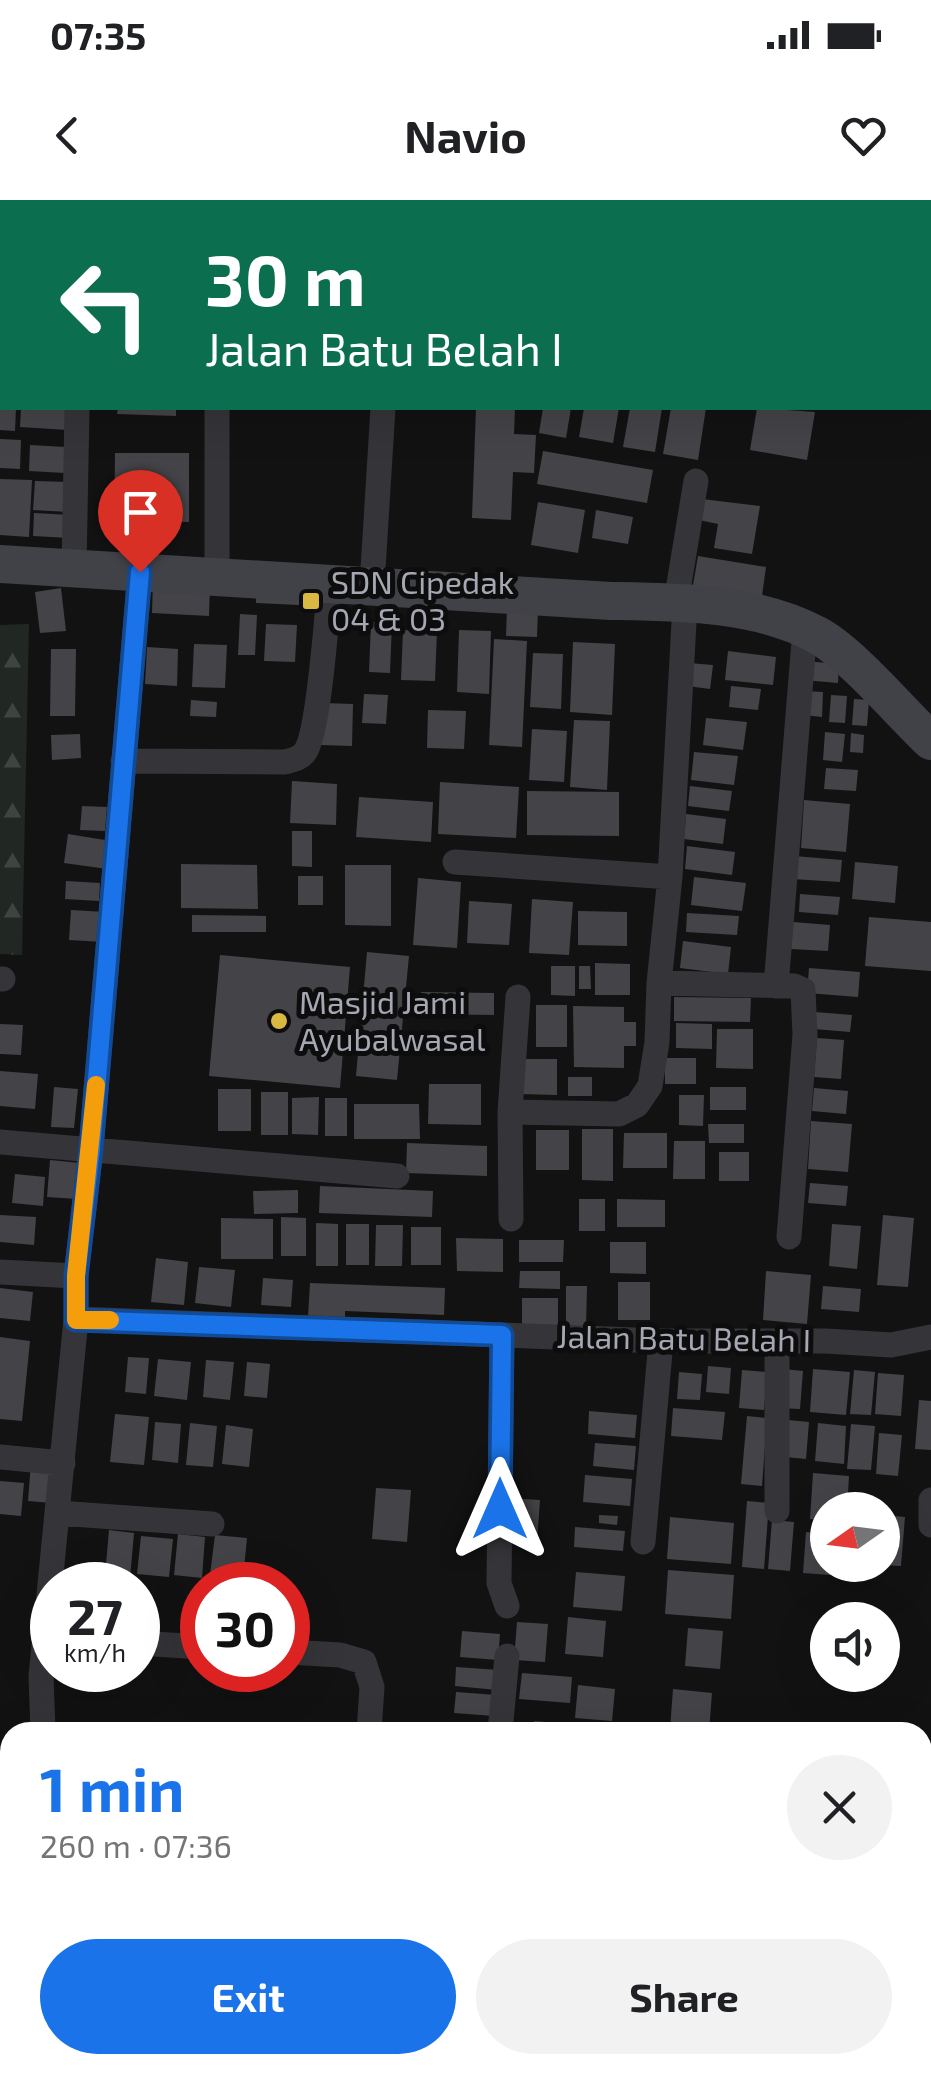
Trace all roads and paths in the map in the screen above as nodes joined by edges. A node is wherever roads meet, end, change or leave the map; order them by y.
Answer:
1 (77, 410) edge
2 (217, 410) edge
3 (383, 410) edge
4 (696, 481) dead end
5 (0, 564) edge
6 (74, 569) junction
7 (140, 572) junction
8 (217, 576) junction
9 (330, 582) junction
10 (372, 585) junction
11 (680, 603) junction
12 (805, 629) junction
13 (931, 742) edge
14 (124, 761) junction
15 (454, 862) dead end
16 (670, 878) junction
17 (659, 983) junction
18 (776, 986) junction
19 (518, 997) dead end
20 (510, 1112) junction
21 (0, 1142) edge
22 (91, 1149) junction
23 (397, 1176) dead end
24 (511, 1219) dead end
25 (789, 1237) dead end
26 (0, 1272) edge
27 (76, 1276) junction
28 (76, 1320) junction
29 (502, 1335) junction
30 (931, 1337) edge
31 (662, 1341) junction
32 (777, 1343) junction
33 (0, 1457) edge
34 (63, 1463) junction
35 (931, 1500) edge
36 (777, 1511) dead end
37 (58, 1513) junction
38 (212, 1524) dead end
39 (931, 1525) edge
40 (642, 1542) dead end
41 (54, 1562) edge
42 (507, 1606) dead end
43 (310, 1654) edge
44 (506, 1656) dead end
45 (42, 1692) edge
46 (43, 1722) edge
47 (370, 1722) edge
48 (501, 1722) edge

1 - 6 street
2 - 8 street
3 - 10 street
4 - 11 street
5 - 6 street
6 - 7 street
7 - 8 street
7 - 14 street
8 - 9 street
9 - 10 street
9 - 14 street
10 - 11 street
11 - 12 street
11 - 16 street
12 - 13 street
12 - 18 street
14 - 22 street
15 - 16 street
16 - 17 street
17 - 18 street
17 - 20 street
18 - 25 street
19 - 20 street
20 - 24 street
21 - 22 street
22 - 23 street
22 - 27 street
26 - 27 street
27 - 28 street
28 - 29 street, Jalan Batu Belah I
28 - 34 street
29 - 31 street, Jalan Batu Belah I
29 - 42 street
30 - 32 street, Jalan Batu Belah I
31 - 32 street, Jalan Batu Belah I
31 - 40 street
32 - 36 street
33 - 34 street
34 - 37 street
35 - 39 street
37 - 38 street
37 - 41 street
43 - 47 street
44 - 48 street
45 - 46 street

